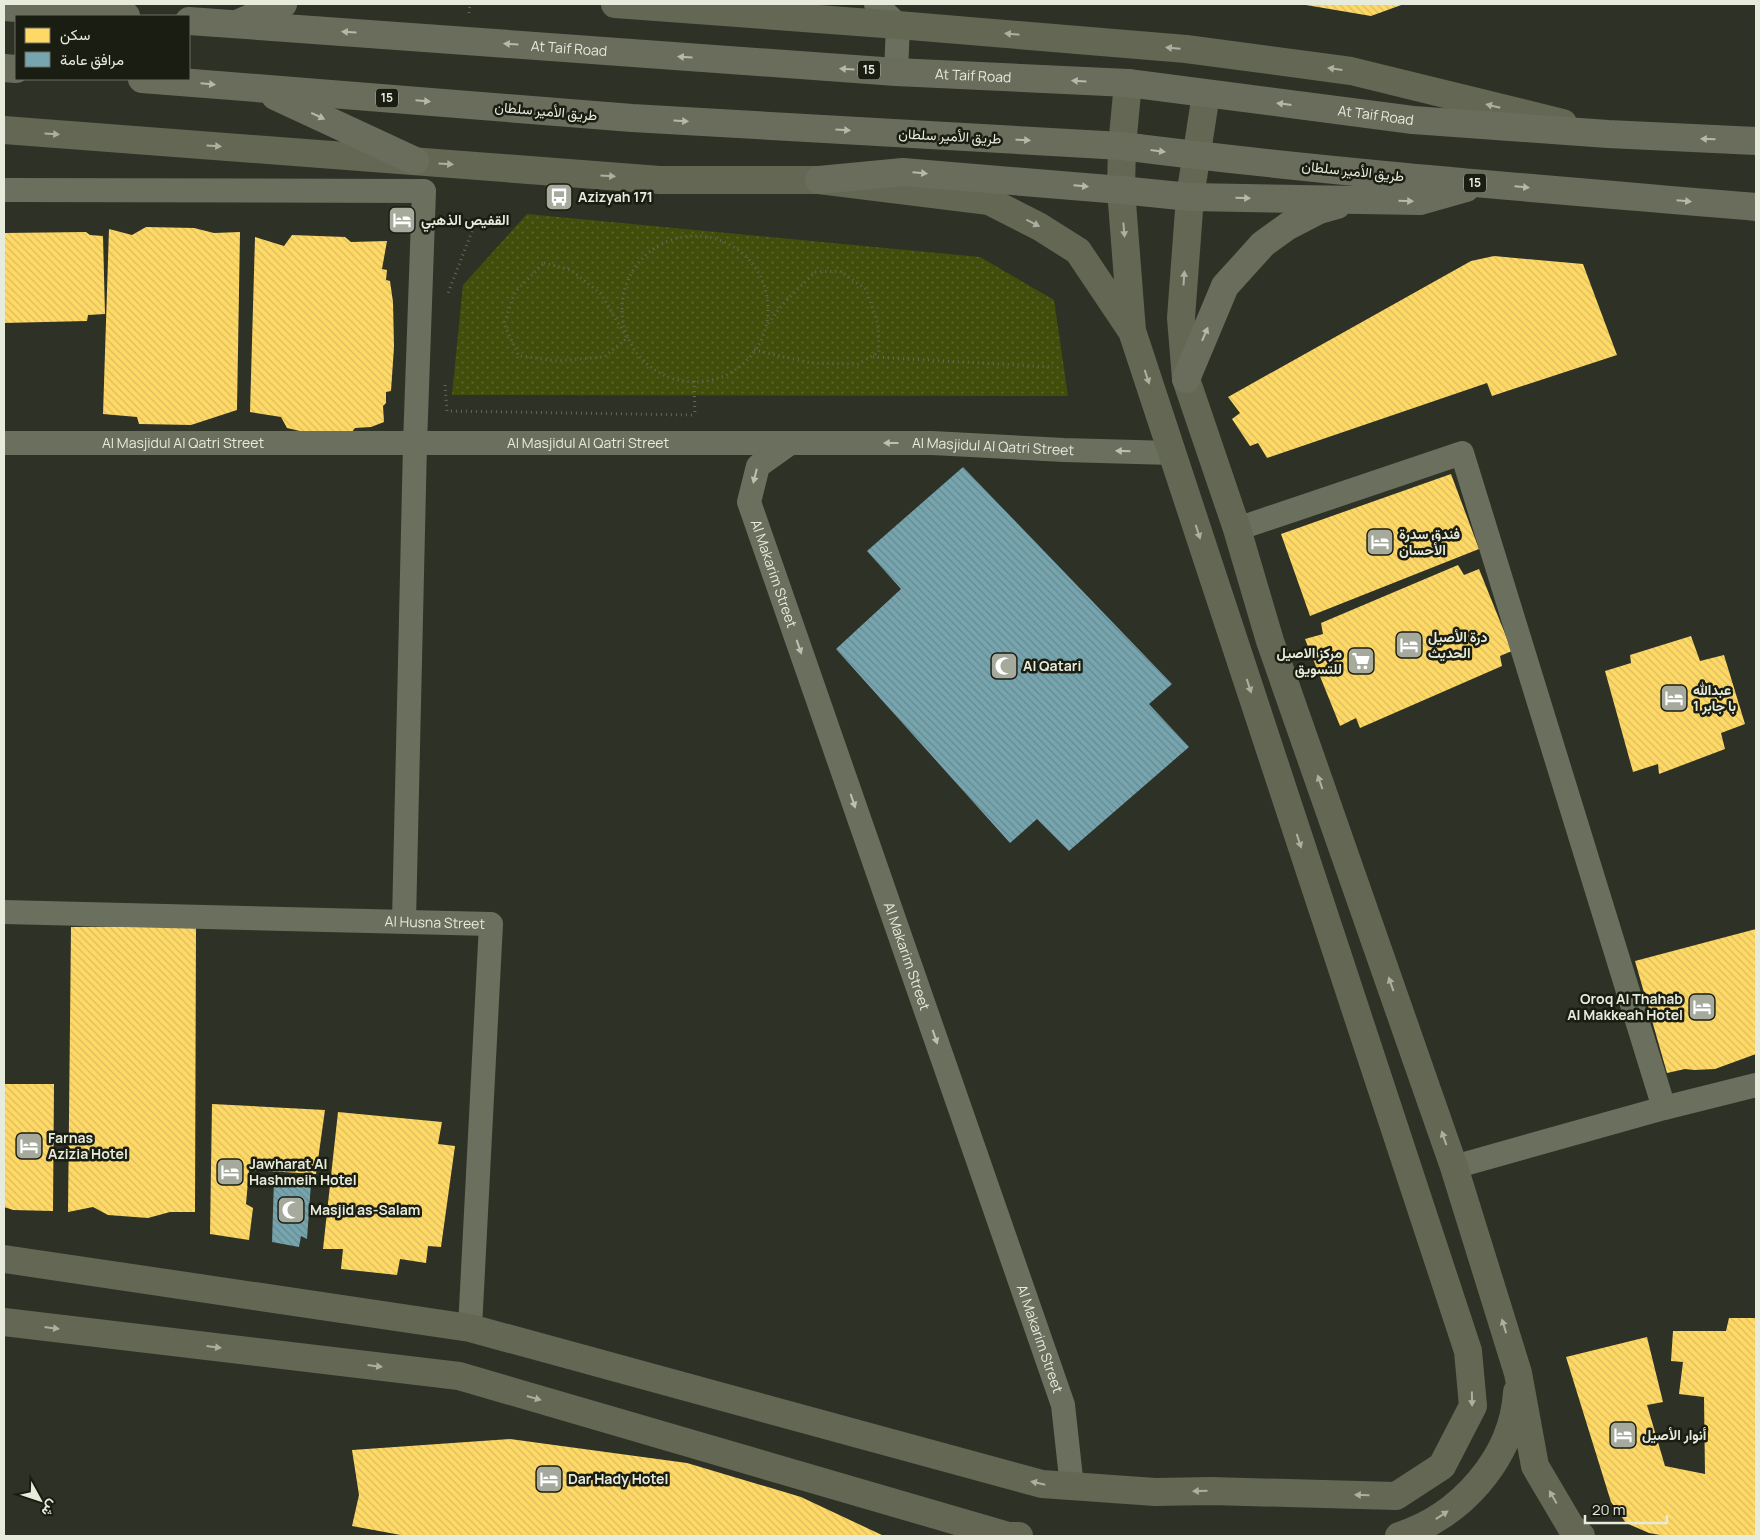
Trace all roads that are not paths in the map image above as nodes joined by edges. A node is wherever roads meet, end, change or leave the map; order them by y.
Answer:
1 (283, 4) edge
2 (615, 4) edge
3 (876, 4) edge
4 (648, 5) edge
5 (4, 8) edge
6 (111, 15) edge
7 (190, 21) edge
8 (236, 24) junction
9 (898, 25) junction
10 (896, 72) junction
11 (155, 80) edge
12 (1128, 83) junction
13 (258, 88) junction
14 (1206, 94) junction
15 (4, 130) edge
16 (1608, 134) junction
17 (1756, 141) edge
18 (1122, 146) junction
19 (1195, 156) junction
20 (414, 161) junction
21 (819, 180) junction
22 (1482, 184) junction
23 (4, 190) edge
24 (1120, 190) junction
25 (1190, 197) junction
26 (1352, 200) junction
27 (1756, 207) edge
28 (1132, 331) junction
29 (1186, 379) junction
30 (4, 443) edge
31 (416, 444) junction
32 (789, 444) junction
33 (1172, 453) junction
34 (1237, 528) junction
35 (4, 912) edge
36 (404, 922) junction
37 (1756, 1085) edge
38 (1664, 1108) junction
39 (1454, 1167) junction
40 (4, 1259) edge
41 (4, 1322) edge
42 (470, 1328) junction
43 (1518, 1373) junction
44 (1072, 1487) junction
45 (1019, 1536) edge
46 (1399, 1536) edge
47 (1581, 1536) edge

1 - 8 highway
2 - 4 street
3 - 9 street
4 - 9 street
5 - 6 highway
7 - 8 highway, At Taif Road / 15
10 -> 8 highway, At Taif Road / 15
9 - 10 street
16 -> 9 street
12 -> 10 highway, At Taif Road / 15
11 -> 13 highway, طريق الأمير سلطان / 15
12 - 14 highway, At Taif Road / 15
12 - 18 street
13 -> 18 highway, طريق الأمير سلطان / 15
13 -> 20 highway
16 -> 14 highway, At Taif Road / 15
14 - 19 street
15 -> 20 street
17 -> 16 highway, At Taif Road / 15
18 -> 19 highway, طريق الأمير سلطان / 15
18 - 24 street
19 - 22 highway, طريق الأمير سلطان / 15
19 - 25 street
20 -> 21 street
21 -> 24 highway
21 -> 28 street
26 -> 22 highway
22 -> 27 highway, طريق الأمير سلطان / 15
23 - 31 street
24 - 25 highway
24 -> 28 street
25 -> 26 highway
29 -> 25 street
29 -> 26 highway
28 -> 33 street
29 - 34 street
30 - 31 street, Al Masjidul Al Qatri Street
31 - 32 street, Al Masjidul Al Qatri Street
31 - 36 street
33 -> 32 street, Al Masjidul Al Qatri Street
32 -> 44 street, Al Makarim Street
33 -> 44 street
34 - 38 street
39 -> 34 street
35 - 36 street, Al Husna Street
36 - 42 street, Al Husna Street
37 - 38 street
38 - 39 street
43 -> 39 street
40 - 42 street
41 -> 45 street
44 -> 42 street
46 -> 43 street
47 -> 43 street

